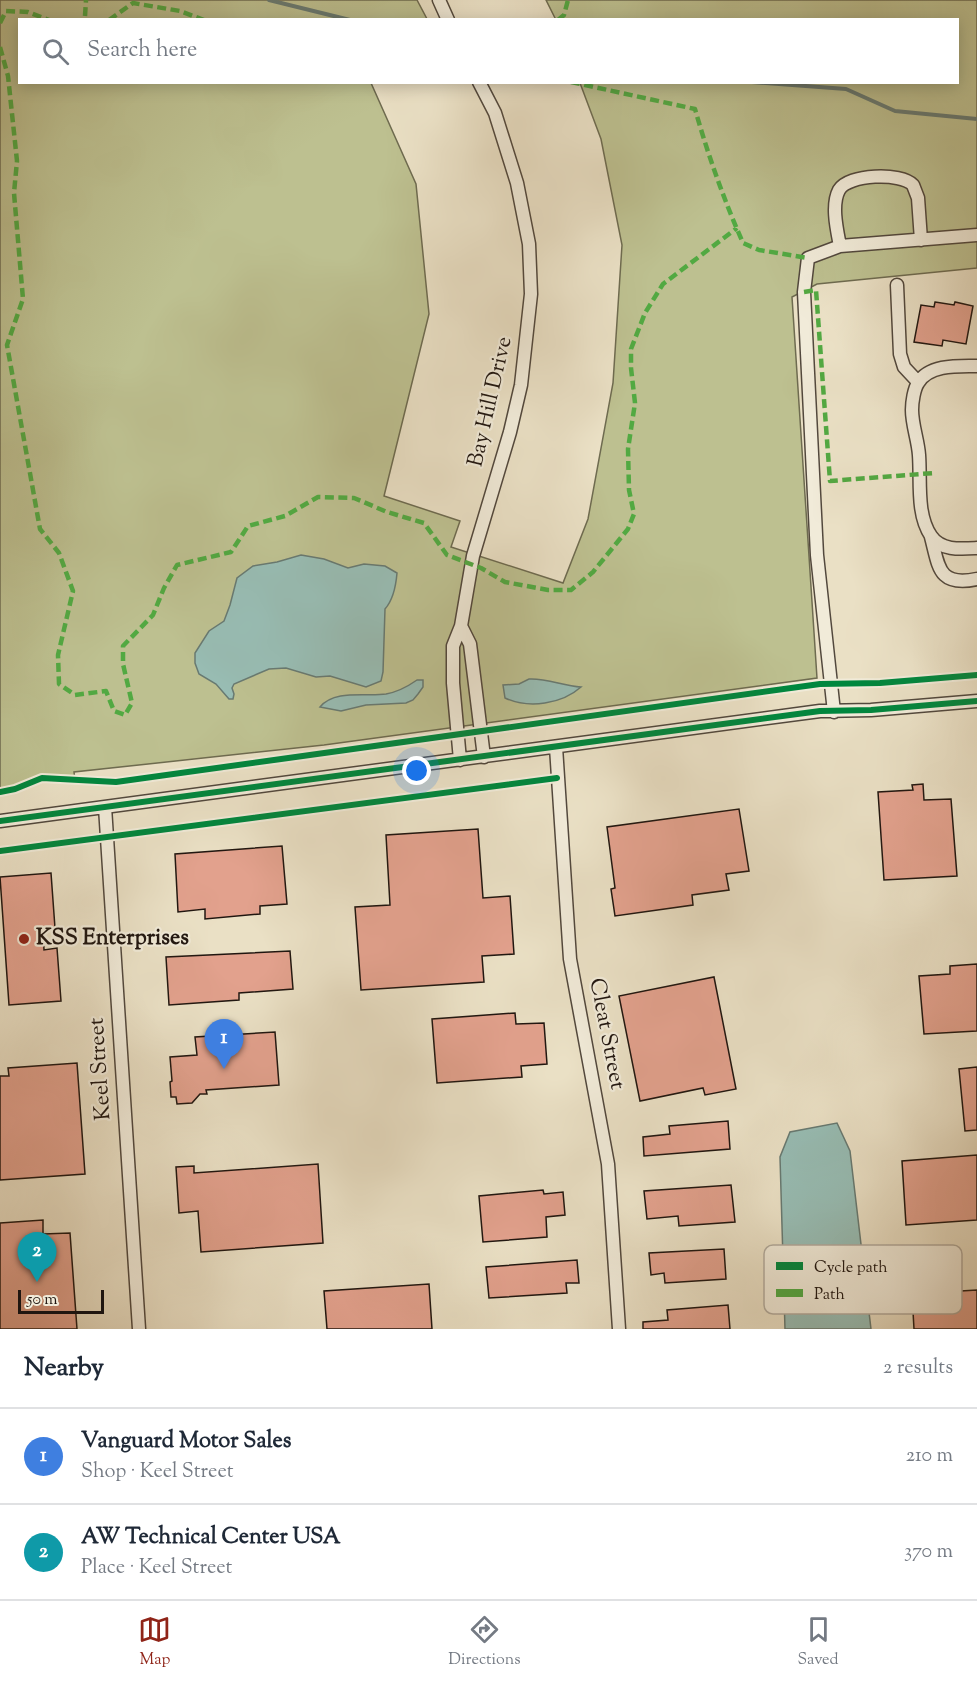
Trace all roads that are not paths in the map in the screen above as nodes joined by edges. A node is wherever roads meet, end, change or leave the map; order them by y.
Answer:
1 (439, 0) edge
2 (447, 18) edge
3 (480, 84) edge
4 (977, 235) edge
5 (921, 240) junction
6 (840, 246) junction
7 (897, 285) dead end
8 (977, 366) edge
9 (918, 382) junction
10 (931, 537) junction
11 (977, 548) edge
12 (977, 579) edge
13 (461, 626) junction
14 (977, 701) edge
15 (834, 712) junction
16 (556, 747) junction
17 (484, 757) junction
18 (460, 760) junction
19 (105, 807) junction
20 (0, 821) edge
21 (139, 1329) edge
22 (619, 1329) edge

1 - 2 street
3 - 13 street, Bay Hill Drive
4 - 5 street
5 - 6 street
5 - 6 street
6 - 15 street
7 - 9 street
8 - 9 street
9 - 10 street
10 - 11 street
10 - 12 street
13 - 17 street, Bay Hill Drive
13 - 18 street, Bay Hill Drive
14 - 15 street
15 - 16 street
16 - 17 street
16 - 22 street, Cleat Street
17 - 18 street
18 - 19 street
19 - 20 street
19 - 21 street, Keel Street

